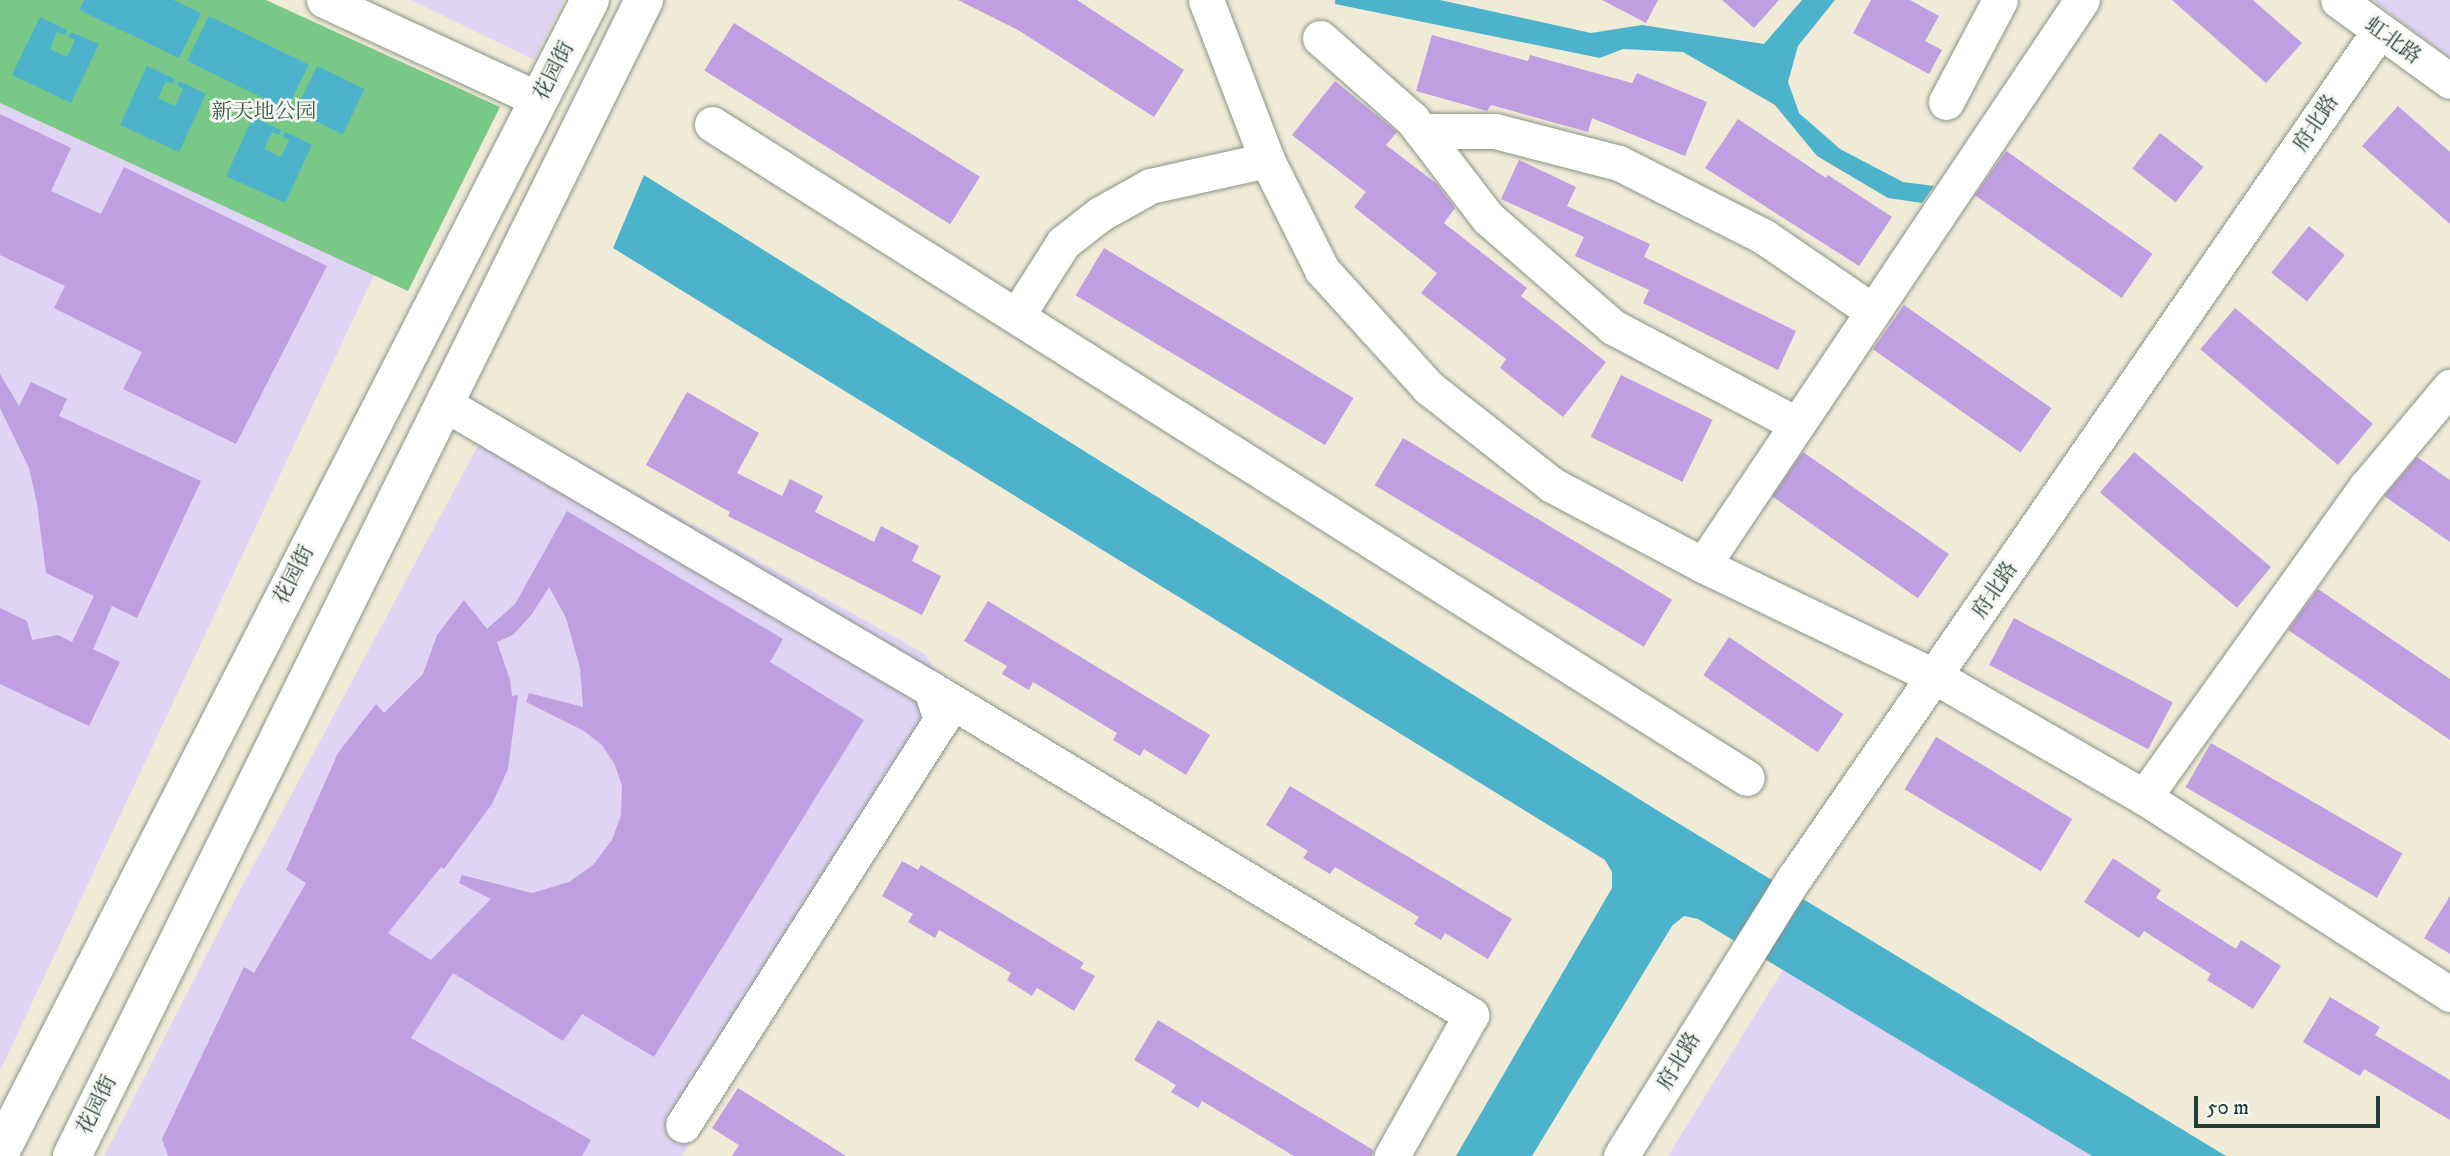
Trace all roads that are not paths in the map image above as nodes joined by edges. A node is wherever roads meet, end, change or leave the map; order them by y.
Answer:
1 (324, 0) edge
2 (590, 0) edge
3 (644, 0) edge
4 (1206, 0) edge
5 (2000, 0) edge
6 (2082, 0) edge
7 (2337, 0) edge
8 (2379, 32) junction
9 (1320, 38) dead end
10 (2448, 78) edge
11 (539, 100) junction
12 (1946, 102) dead end
13 (712, 124) dead end
14 (1421, 131) junction
15 (1267, 160) junction
16 (1872, 311) junction
17 (1017, 314) junction
18 (2450, 387) edge
19 (445, 404) junction
20 (1796, 424) junction
21 (1703, 565) junction
22 (1936, 677) junction
23 (931, 690) junction
24 (1747, 778) dead end
25 (2144, 797) junction
26 (2450, 994) edge
27 (683, 1125) dead end
28 (0, 1152) edge
29 (72, 1156) edge
30 (1392, 1156) edge
31 (1621, 1156) edge

1 - 11 street
2 - 11 main road, 花园街
3 - 19 main road, 花园街
4 - 15 street
5 - 12 street
6 - 16 street
7 - 8 street, 虹北路
8 - 10 street, 虹北路
8 - 22 street, 府北路
9 - 14 street
11 - 28 main road, 花园街
13 - 17 street
14 - 16 street
14 - 20 street
15 - 17 street
15 - 21 street
16 - 20 street
17 - 24 street
18 - 25 street
19 - 23 street
19 - 29 main road, 花园街
20 - 21 street
21 - 22 street
22 - 25 street
22 - 31 street, 府北路
23 - 27 street
23 - 30 street
25 - 26 street

